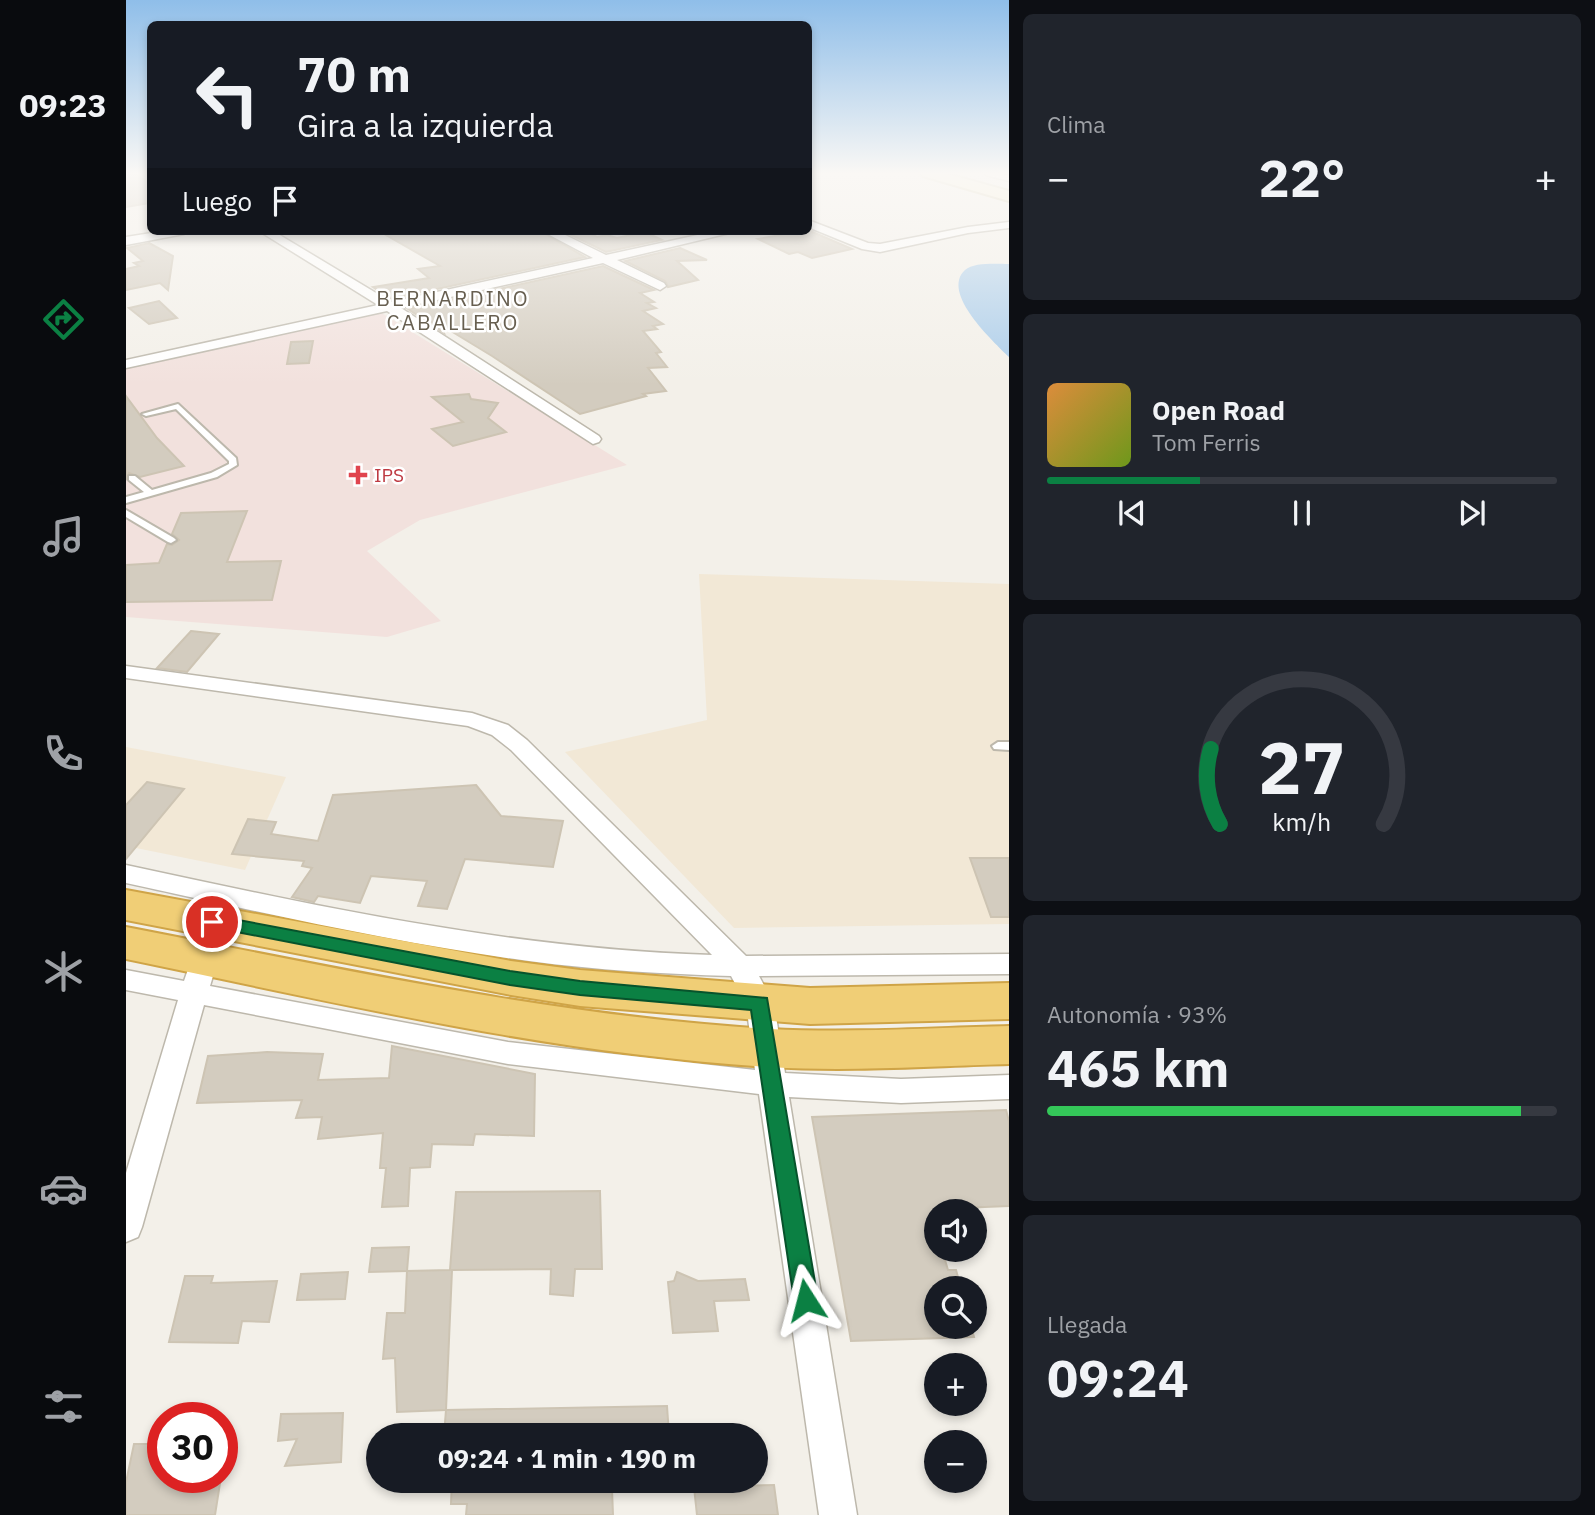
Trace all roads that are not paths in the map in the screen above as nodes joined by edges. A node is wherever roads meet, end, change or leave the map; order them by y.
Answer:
1 (286, 244) edge
2 (574, 244) edge
3 (674, 244) edge
4 (860, 244) edge
5 (901, 244) edge
6 (605, 259) junction
7 (660, 285) dead end
8 (389, 306) junction
9 (126, 364) edge
10 (146, 414) dead end
11 (593, 439) dead end
12 (132, 478) dead end
13 (151, 493) junction
14 (126, 500) edge
15 (126, 513) edge
16 (171, 540) dead end
17 (126, 672) edge
18 (126, 874) edge
19 (126, 905) edge
20 (210, 942) junction
21 (126, 943) edge
22 (1009, 964) edge
23 (126, 980) edge
24 (1009, 1002) edge
25 (760, 1026) junction
26 (1009, 1045) edge
27 (1009, 1087) edge
28 (126, 1227) edge
29 (838, 1515) edge

1 - 8 street
2 - 6 street
3 - 6 street
4 - 5 street
6 - 7 street
6 - 8 street
8 - 9 street
8 - 11 street
10 - 13 lane
12 - 13 lane
13 - 14 lane
15 - 16 lane
17 - 25 street
18 - 20 street
19 - 20 highway
20 - 21 highway
20 - 23 street
20 - 25 highway
20 - 25 street
20 - 28 street
22 - 25 street
24 - 25 highway
25 - 26 highway
25 - 27 street
25 - 29 street

